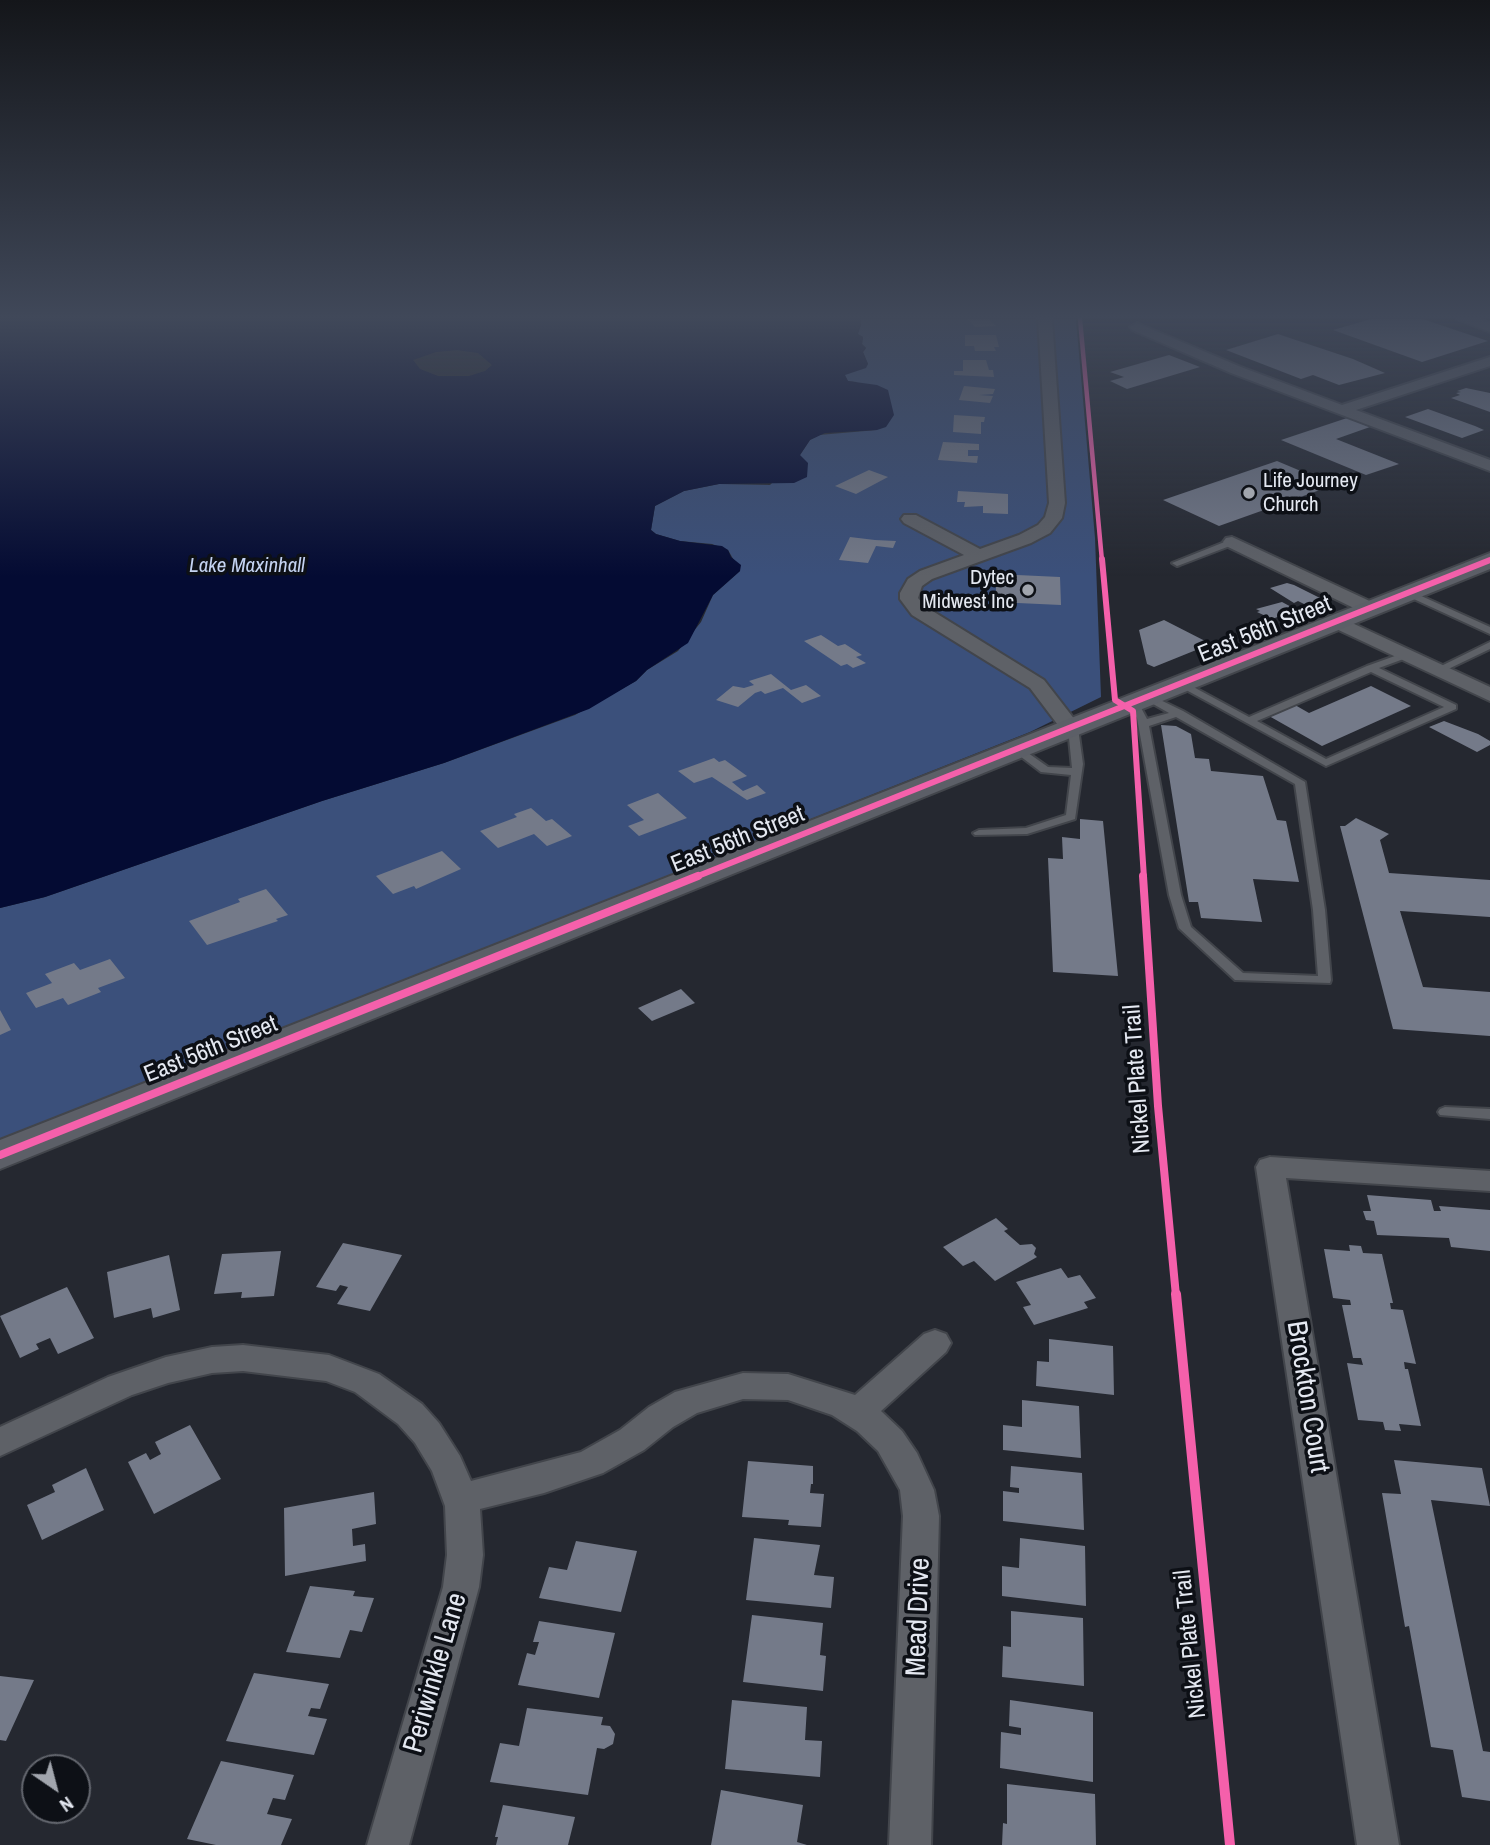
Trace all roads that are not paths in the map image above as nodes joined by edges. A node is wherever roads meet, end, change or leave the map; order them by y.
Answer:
1 (1049, 405) edge
2 (1327, 405) edge
3 (1355, 405) edge
4 (1340, 410) junction
5 (1490, 466) edge
6 (910, 519) dead end
7 (1232, 542) joint
8 (978, 555) junction
9 (1490, 560) edge
10 (1177, 563) dead end
11 (1408, 593) junction
12 (1369, 608) junction
13 (1337, 622) junction
14 (1490, 631) edge
15 (1490, 646) edge
16 (1406, 655) junction
17 (1371, 668) junction
18 (1438, 670) junction
19 (1490, 695) edge
20 (1181, 699) junction
21 (1143, 709) junction
22 (1248, 720) junction
23 (1072, 729) junction
24 (1017, 750) junction
25 (1077, 772) junction
26 (979, 833) dead end
27 (1445, 1112) dead end
28 (1490, 1114) edge
29 (0, 1155) edge
30 (1490, 1181) edge
31 (935, 1343) dead end
32 (857, 1413) junction
33 (0, 1442) edge
34 (460, 1499) junction
35 (387, 1845) edge
36 (910, 1845) edge
37 (1378, 1845) edge

1 - 8 street
2 - 4 street
3 - 4 street
4 - 5 street
6 - 8 street
7 - 10 lane
7 - 12 street
8 - 23 street
9 - 11 street, East 56th Street
11 - 12 street, East 56th Street
11 - 14 lane
12 - 13 street, East 56th Street
13 - 16 street
13 - 20 street, East 56th Street
15 - 18 lane
16 - 17 lane
16 - 18 street
17 - 22 lane
17 - 22 lane
18 - 19 street
20 - 21 street, East 56th Street
20 - 21 lane
20 - 22 lane
21 - 23 street, East 56th Street
23 - 24 street, East 56th Street
23 - 25 lane
24 - 25 lane
24 - 29 street, East 56th Street
25 - 26 lane
27 - 28 lane
30 - 37 street, Brockton Court
31 - 32 street
32 - 34 street, Mead Drive
32 - 36 street, Mead Drive
33 - 34 street, Periwinkle Lane
34 - 35 street, Periwinkle Lane

